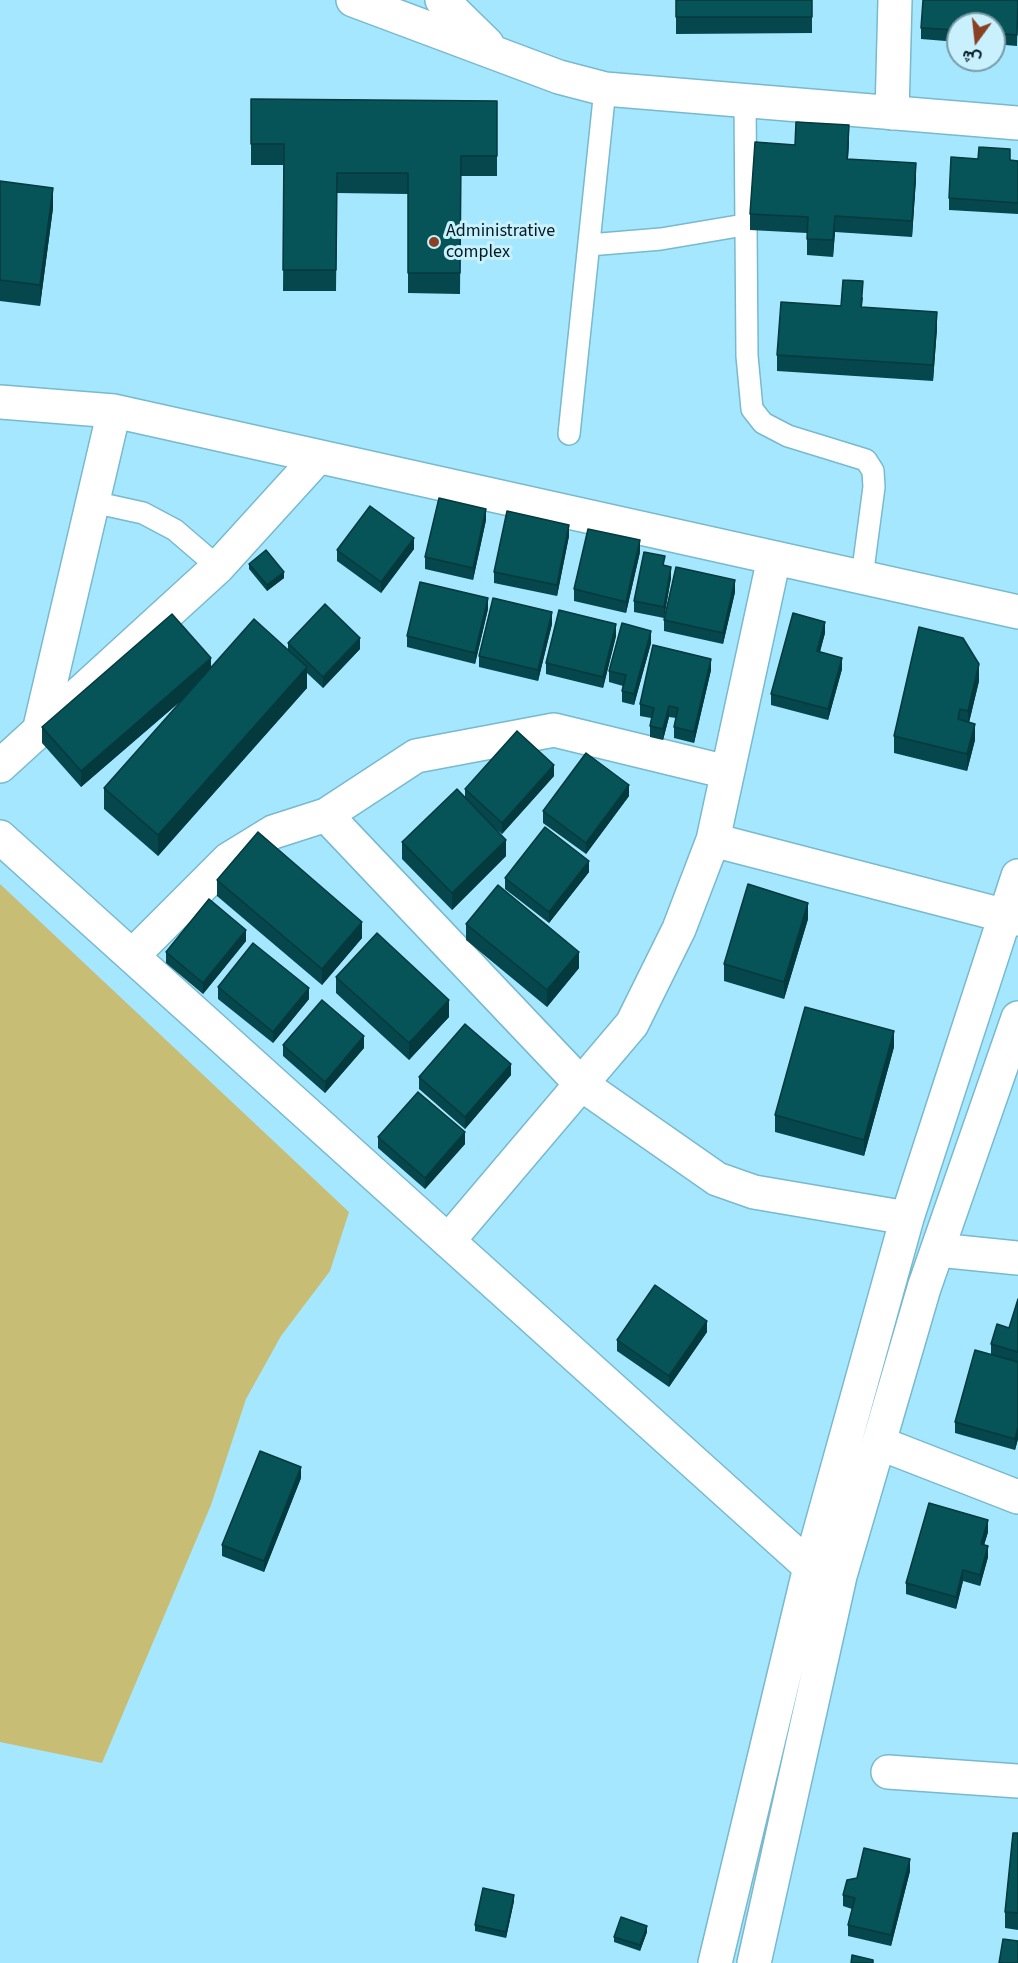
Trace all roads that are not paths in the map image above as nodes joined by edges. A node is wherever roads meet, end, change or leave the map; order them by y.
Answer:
1 (353, 0) edge
2 (442, 0) edge
3 (896, 0) edge
4 (492, 50) junction
5 (605, 89) junction
6 (746, 101) junction
7 (892, 113) junction
8 (1018, 123) edge
9 (744, 225) junction
10 (589, 244) junction
11 (0, 402) edge
12 (114, 411) junction
13 (569, 434) dead end
14 (318, 457) junction
15 (93, 502) junction
16 (774, 558) junction
17 (218, 567) junction
18 (862, 577) junction
19 (1018, 612) edge
20 (40, 727) junction
21 (0, 766) edge
22 (727, 772) junction
23 (326, 815) junction
24 (0, 837) edge
25 (713, 840) junction
26 (1018, 876) edge
27 (1012, 917) edge
28 (132, 956) junction
29 (1018, 1018) edge
30 (581, 1084) junction
31 (906, 1218) junction
32 (448, 1241) junction
33 (938, 1250) junction
34 (1018, 1258) edge
35 (879, 1443) junction
36 (1018, 1497) edge
37 (810, 1567) junction
38 (888, 1772) dead end
39 (1018, 1781) edge
40 (715, 1963) edge
41 (754, 1963) edge

1 - 4 street
2 - 4 street
3 - 7 street
4 - 5 street
5 - 6 street
5 - 10 lane
6 - 7 street
6 - 9 lane
7 - 8 street
9 - 10 lane
9 - 18 lane
10 - 13 lane
11 - 12 street
12 - 14 street
12 - 15 street
14 - 16 street
14 - 17 street
15 - 17 lane
15 - 20 street
16 - 18 street
16 - 22 street
17 - 20 street
18 - 19 street
20 - 21 street
22 - 23 street
22 - 25 street
23 - 28 street
23 - 30 street
24 - 28 street
25 - 27 street
25 - 30 street
26 - 27 street
27 - 31 street
28 - 32 street
29 - 33 street
30 - 31 street
30 - 32 street
31 - 37 street
32 - 37 street
33 - 34 street
33 - 35 street
35 - 36 street
35 - 41 street
37 - 40 street
38 - 39 street

